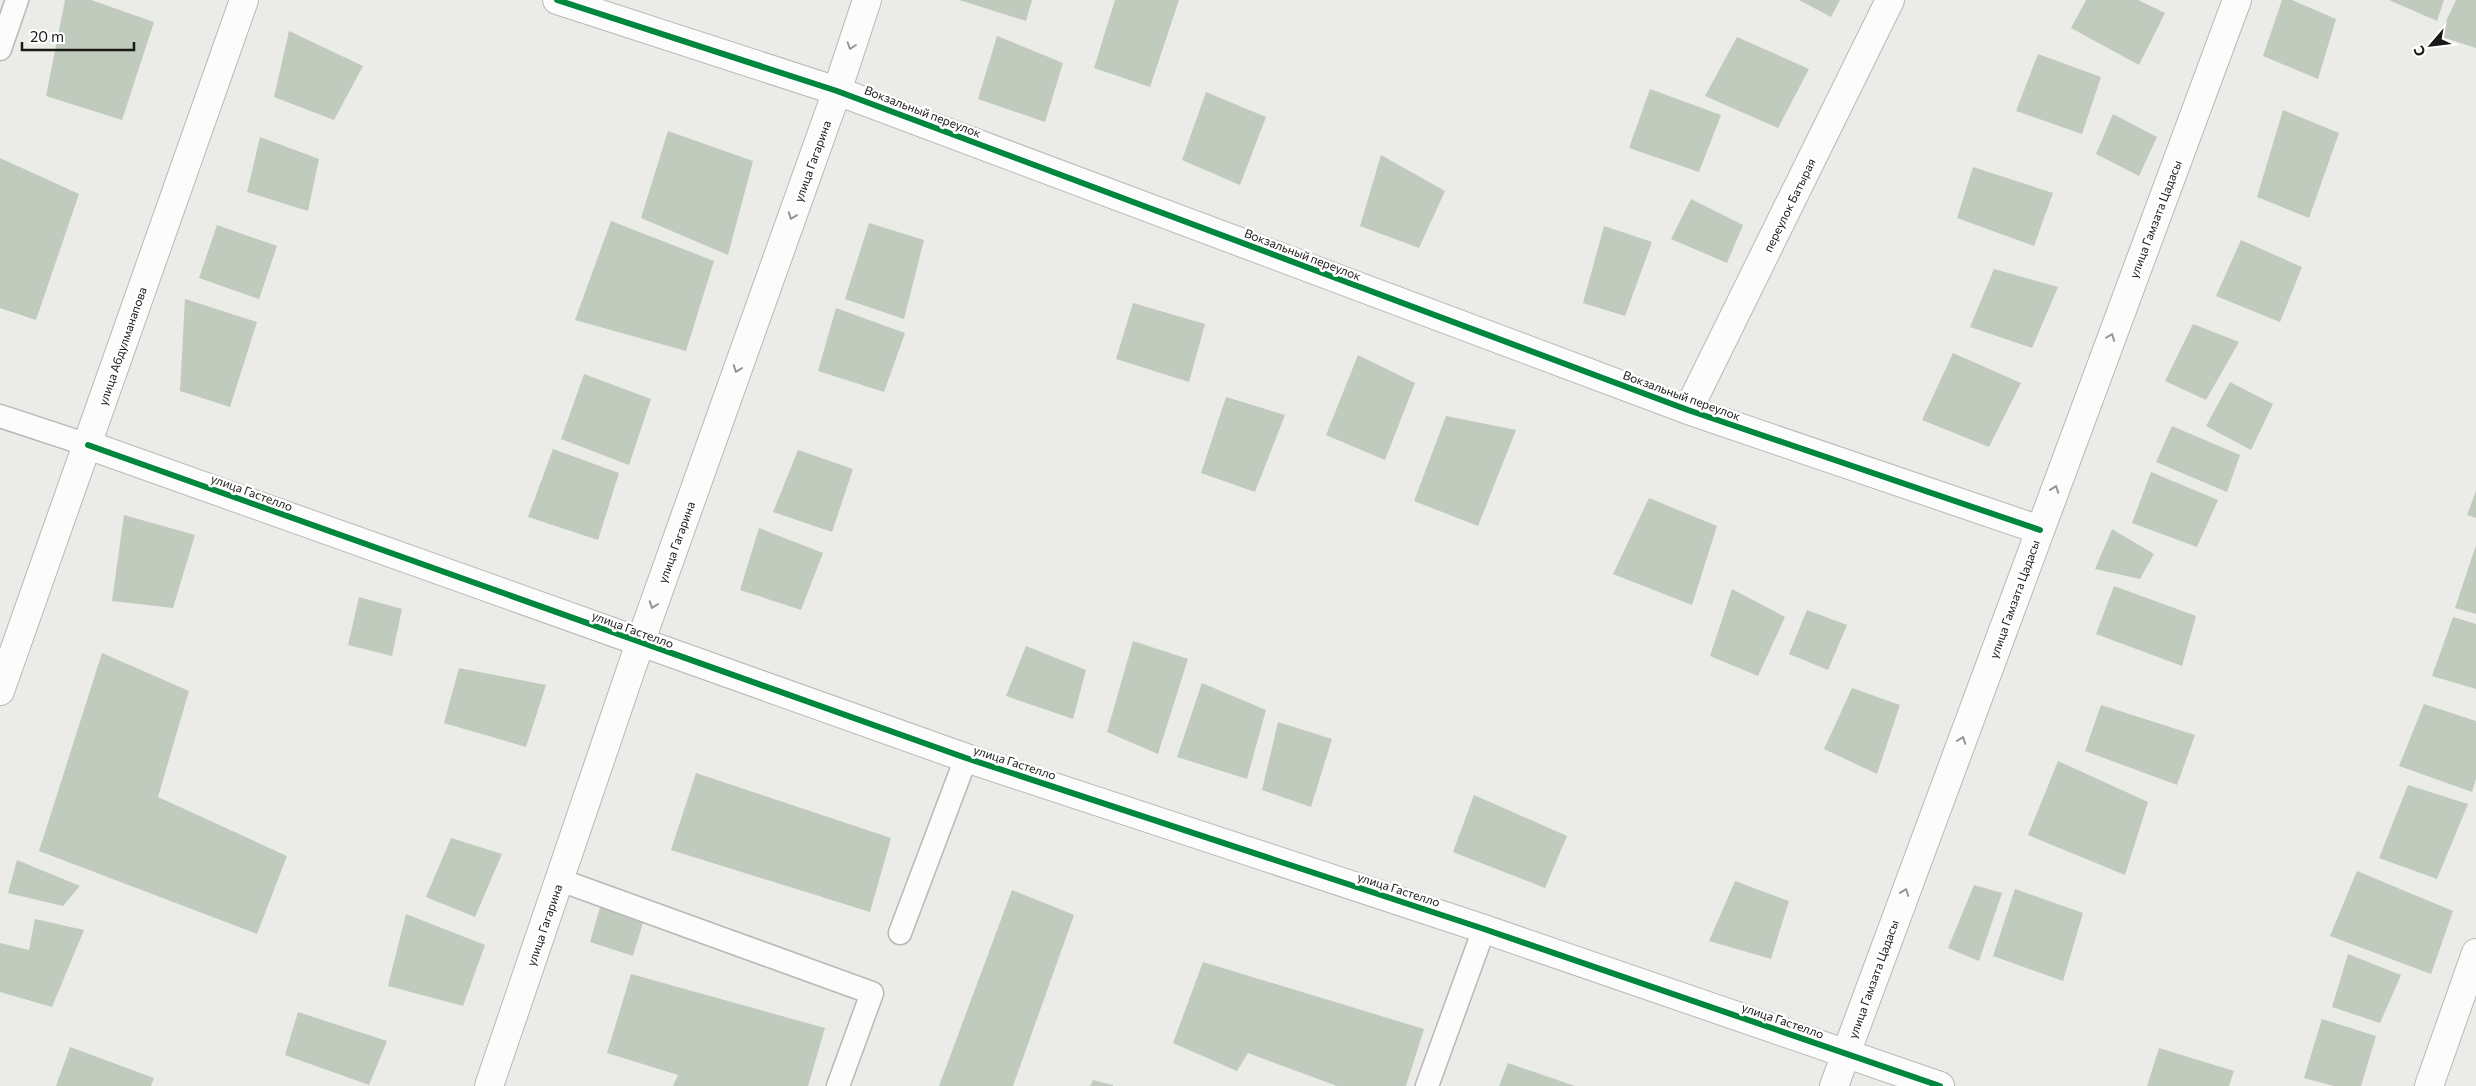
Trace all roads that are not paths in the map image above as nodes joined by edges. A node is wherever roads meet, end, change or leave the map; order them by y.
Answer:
1 (17, 0) edge
2 (244, 0) edge
3 (557, 0) edge
4 (867, 0) edge
5 (1890, 0) edge
6 (2237, 0) edge
7 (0, 49) edge
8 (837, 91) junction
9 (1688, 410) junction
10 (0, 416) edge
11 (88, 445) junction
12 (2040, 530) junction
13 (640, 643) junction
14 (0, 691) edge
15 (966, 758) junction
16 (560, 880) junction
17 (1484, 929) junction
18 (900, 933) dead end
19 (2476, 953) edge
20 (1846, 1053) junction
21 (489, 1086) edge
22 (838, 1086) edge
23 (1427, 1086) edge
24 (1834, 1086) edge
25 (1940, 1086) edge
26 (2429, 1086) edge

1 - 7 lane
2 - 11 street, улица Абдулманапова
3 - 8 street, Вокзальный переулок
4 -> 8 street, улица Гагарина
5 - 9 street, переулок Батырая
12 -> 6 street, улица Гамзата Цадасы
8 - 9 street, Вокзальный переулок
8 -> 13 street, улица Гагарина
9 - 12 street, Вокзальный переулок
10 - 11 lane
11 - 13 street, улица Гастелло
11 - 14 street, улица Абдулманапова
20 -> 12 street, улица Гамзата Цадасы
13 - 15 street, улица Гастелло
13 - 16 street, улица Гагарина
15 - 17 street, улица Гастелло
15 - 18 lane
16 - 21 street, улица Гагарина
16 - 22 lane
17 - 20 street, улица Гастелло
17 - 23 lane
19 - 26 street
20 - 24 street, улица Гамзата Цадасы
20 - 25 street, улица Гастелло

